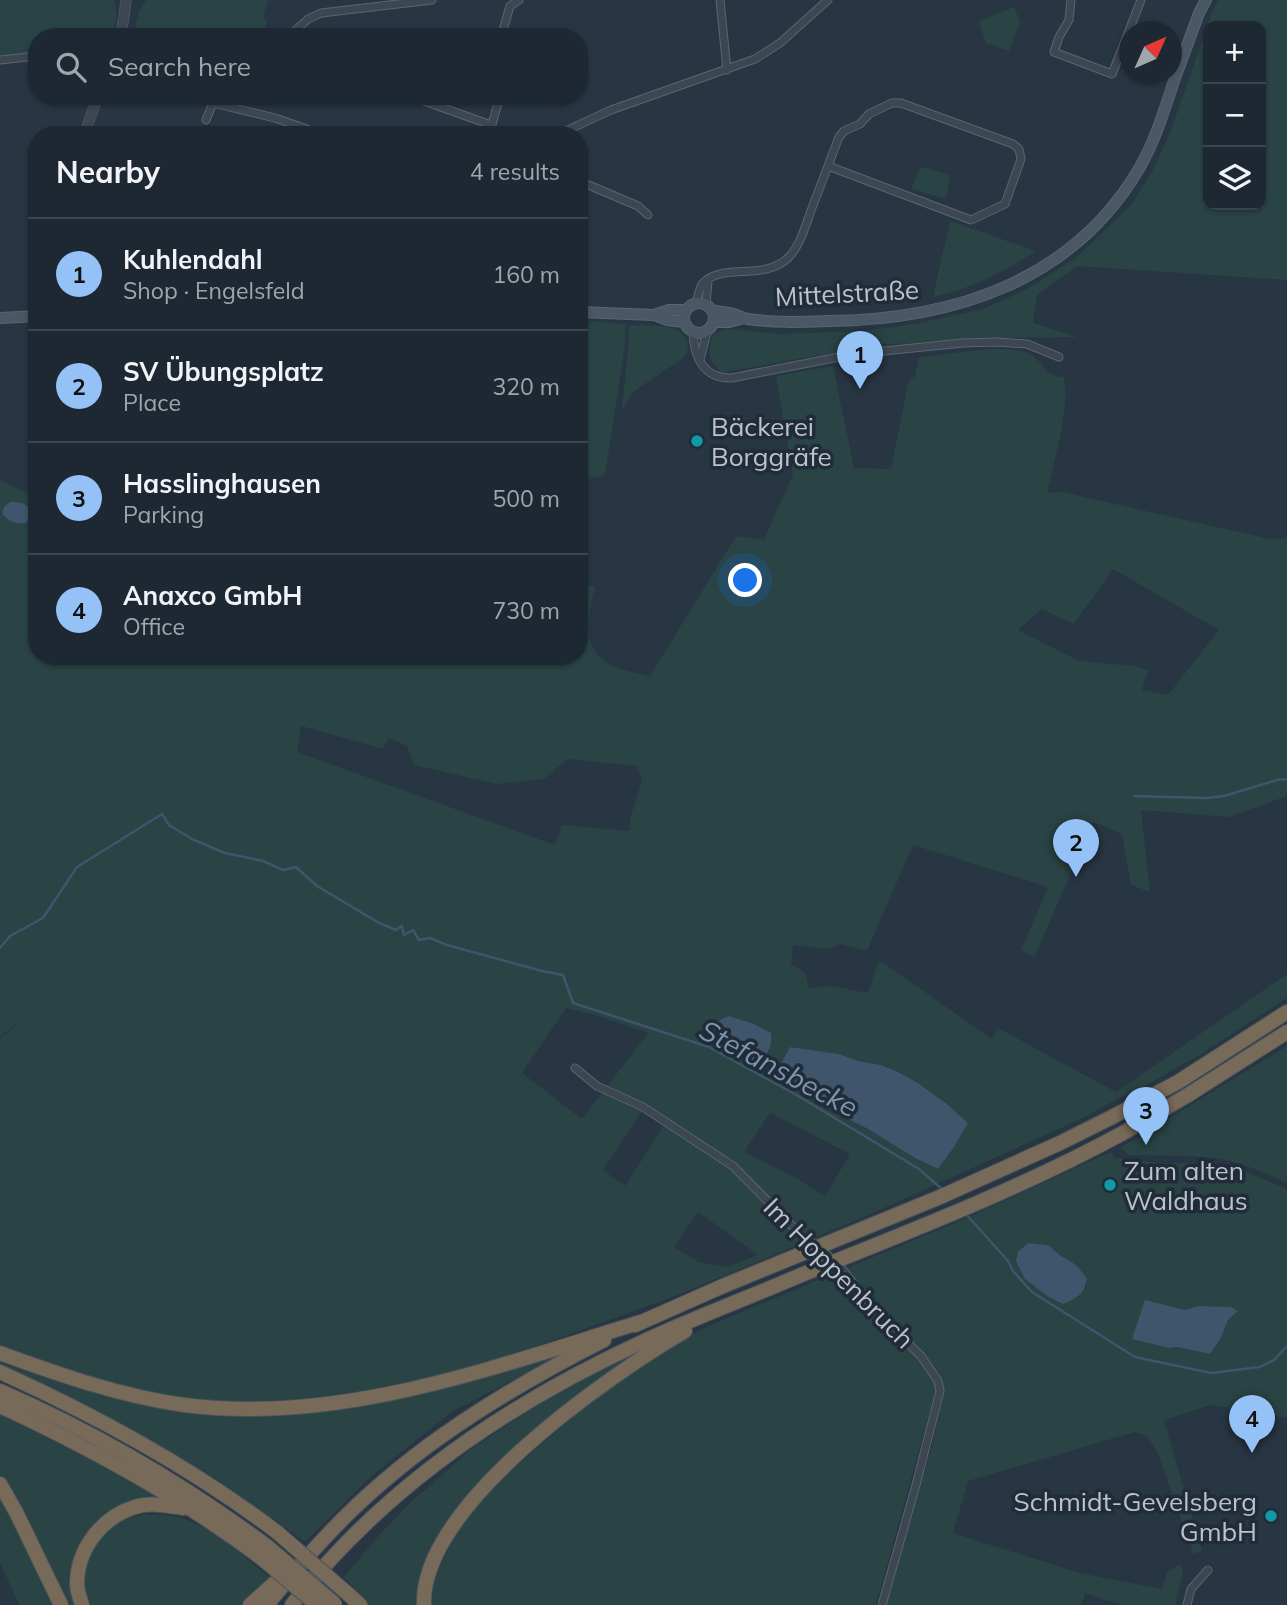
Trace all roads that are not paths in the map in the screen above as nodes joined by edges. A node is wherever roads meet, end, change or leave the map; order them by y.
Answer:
1 (126, 0) edge
2 (432, 0) edge
3 (501, 0) edge
4 (519, 0) edge
5 (720, 0) edge
6 (828, 0) edge
7 (1071, 0) edge
8 (1141, 0) edge
9 (1206, 0) edge
10 (510, 6) junction
11 (121, 28) edge
12 (298, 28) edge
13 (504, 28) edge
14 (28, 57) edge
15 (0, 60) edge
16 (727, 70) junction
17 (95, 105) edge
18 (212, 105) edge
19 (221, 105) edge
20 (435, 105) edge
21 (497, 105) edge
22 (206, 120) dead end
23 (491, 125) joint
24 (87, 126) edge
25 (298, 126) edge
26 (576, 126) edge
27 (828, 166) junction
28 (588, 185) edge
29 (648, 215) dead end
30 (697, 310) junction
31 (588, 312) edge
32 (28, 316) edge
33 (0, 318) edge
34 (744, 318) junction
35 (715, 322) junction
36 (693, 332) junction
37 (706, 332) junction
38 (1059, 357) dead end
39 (700, 359) junction
40 (1287, 1012) edge
41 (1287, 1032) edge
42 (575, 1068) dead end
43 (731, 1304) junction
44 (641, 1322) junction
45 (0, 1353) edge
46 (0, 1372) edge
47 (0, 1391) edge
48 (0, 1406) edge
49 (0, 1484) edge
50 (192, 1510) junction
51 (320, 1544) junction
52 (264, 1552) junction
53 (1208, 1570) dead end
54 (61, 1605) edge
55 (82, 1605) edge
56 (250, 1605) edge
57 (267, 1605) edge
58 (292, 1605) edge
59 (317, 1605) edge
60 (335, 1605) edge
61 (360, 1605) edge
62 (424, 1605) edge
63 (882, 1605) edge
64 (1187, 1605) edge

1 - 11 street
2 - 12 street
3 - 10 street
4 - 10 street
5 - 16 street
6 - 16 street
7 - 8 street
9 - 34 main road, Mittelstraße
10 - 13 street
14 - 15 street
16 - 26 street
17 - 24 street
18 - 22 street
19 - 25 street
20 - 23 street
21 - 23 street
27 - 27 street
27 - 30 street
28 - 29 street
30 - 31 main road, Mittelstraße
30 - 34 main road, Mittelstraße
30 - 35 main road
30 - 36 main road
32 - 33 main road
34 - 35 main road, Mittelstraße
35 - 37 main road
36 - 37 main road
36 - 39 street
37 - 39 street
38 - 39 street
40 - 44 highway, bridge
41 - 43 highway, bridge
42 - 63 street, Im Hoppenbruch
43 - 58 highway
43 - 62 highway
44 - 45 highway
44 - 51 highway
46 - 61 highway, bridge
47 - 52 highway
48 - 50 highway
49 - 54 highway
50 - 52 highway
50 - 55 highway
51 - 56 highway
51 - 57 highway
52 - 59 highway, bridge
52 - 60 highway, bridge
53 - 64 street

